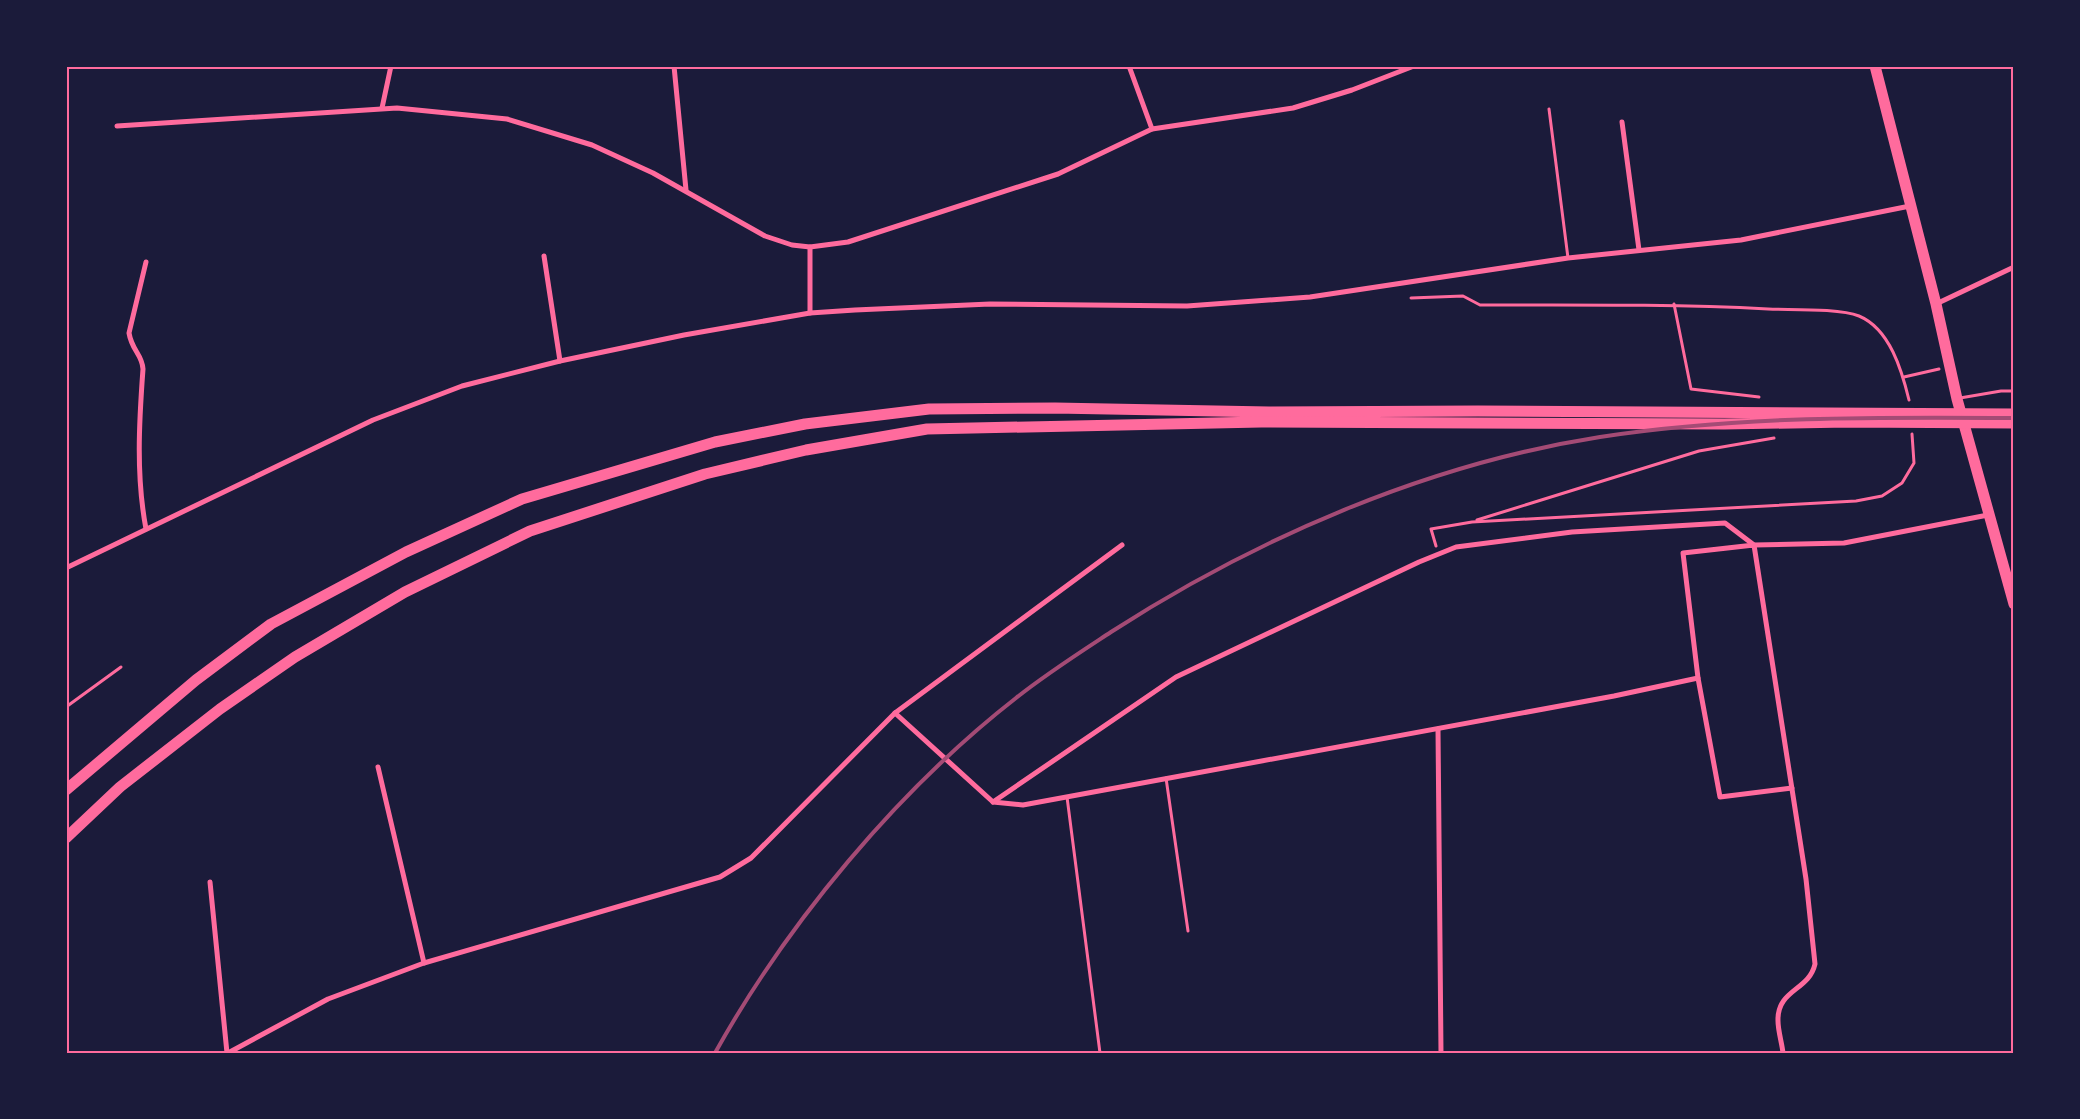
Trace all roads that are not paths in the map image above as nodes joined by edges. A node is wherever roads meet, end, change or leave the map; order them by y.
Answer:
1 (391, 66) edge
2 (674, 66) edge
3 (1129, 66) edge
4 (1414, 66) edge
5 (1875, 66) edge
6 (382, 108) junction
7 (1549, 109) dead end
8 (1622, 122) dead end
9 (117, 126) dead end
10 (1152, 128) junction
11 (686, 190) junction
12 (1910, 206) junction
13 (810, 247) junction
14 (1639, 250) junction
15 (544, 256) dead end
16 (1568, 258) junction
17 (146, 262) dead end
18 (2014, 268) edge
19 (1936, 304) junction
20 (810, 313) junction
21 (560, 360) junction
22 (2014, 391) edge
23 (1957, 399) junction
24 (2014, 414) edge
25 (1848, 417) junction
26 (2014, 423) edge
27 (1988, 515) junction
28 (146, 529) junction
29 (1122, 545) dead end
30 (1754, 545) junction
31 (66, 568) edge
32 (2014, 604) edge
33 (121, 667) dead end
34 (1698, 678) junction
35 (66, 707) edge
36 (895, 713) junction
37 (1438, 729) junction
38 (378, 767) dead end
39 (1166, 778) junction
40 (1792, 788) junction
41 (66, 790) edge
42 (1068, 797) junction
43 (993, 802) junction
44 (66, 838) edge
45 (210, 882) dead end
46 (1188, 931) dead end
47 (424, 963) junction
48 (227, 1053) edge
49 (1100, 1053) edge
50 (1441, 1053) edge
51 (1783, 1053) edge

1 - 6 street
2 - 11 street
3 - 10 street
4 - 10 street
5 - 12 main road
6 - 9 street
6 - 11 street
7 - 16 lane
8 - 14 street
10 - 13 street
11 - 13 street
12 - 14 street
12 - 19 main road
13 - 20 street
14 - 16 street
15 - 21 street
16 - 20 street
17 - 28 street
18 - 19 street
19 - 23 main road
20 - 21 street
21 - 28 street
22 - 23 lane
23 - 27 main road
24 - 25 main road
25 - 26 main road
25 - 41 main road
25 - 44 main road
27 - 30 street
27 - 32 main road
28 - 31 street
29 - 36 street
30 - 34 street
30 - 40 street
30 - 43 street
33 - 35 lane
34 - 37 street
34 - 40 street
36 - 43 street
36 - 47 street
37 - 39 street
37 - 50 street
38 - 47 street
39 - 42 street
39 - 46 lane
40 - 51 street
42 - 43 street
42 - 49 lane
45 - 48 street
47 - 48 street

